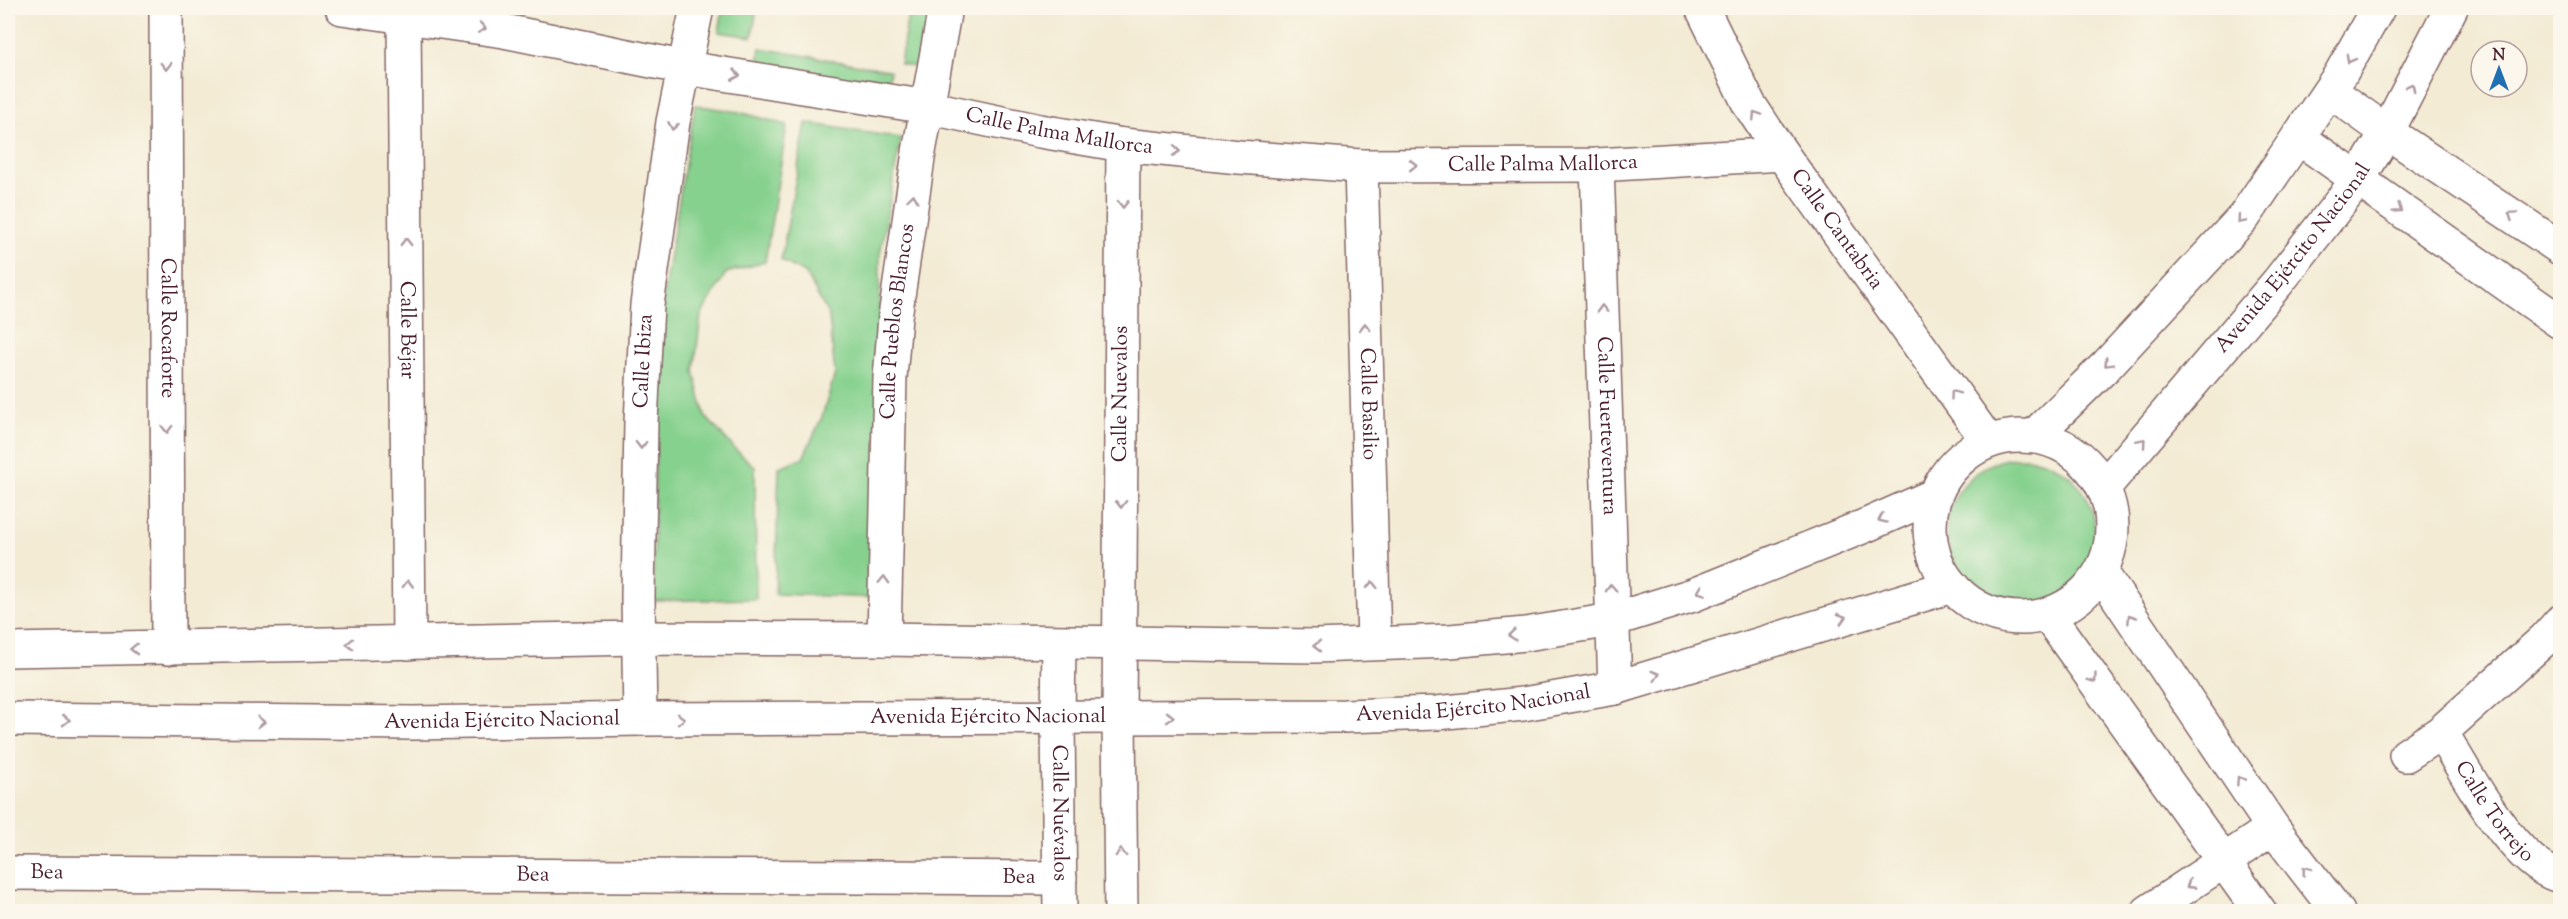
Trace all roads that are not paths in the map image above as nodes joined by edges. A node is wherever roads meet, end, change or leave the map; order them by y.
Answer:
1 (166, 8) edge
2 (342, 8) edge
3 (698, 8) edge
4 (945, 8) edge
5 (1702, 8) edge
6 (2378, 8) edge
7 (2451, 8) edge
8 (404, 16) junction
9 (686, 68) junction
10 (2330, 91) junction
11 (927, 107) junction
12 (2387, 132) junction
13 (2299, 138) junction
14 (1123, 145) junction
15 (1782, 154) junction
16 (1597, 165) junction
17 (1361, 166) junction
18 (2357, 180) junction
19 (2560, 248) edge
20 (2560, 322) edge
21 (2034, 436) junction
22 (1988, 441) junction
23 (2104, 487) junction
24 (1935, 495) junction
25 (2101, 572) junction
26 (1952, 586) junction
27 (2047, 615) junction
28 (1612, 620) junction
29 (2555, 633) edge
30 (639, 638) junction
31 (884, 639) junction
32 (409, 643) junction
33 (1059, 643) junction
34 (1374, 643) junction
35 (1120, 644) junction
36 (168, 648) junction
37 (8, 650) edge
38 (1615, 688) junction
39 (1119, 717) junction
40 (8, 719) edge
41 (640, 719) junction
42 (1058, 719) junction
43 (2441, 732) junction
44 (2406, 755) dead end
45 (2273, 828) junction
46 (2224, 862) junction
47 (8, 873) edge
48 (2560, 876) edge
49 (1060, 878) junction
50 (1060, 912) edge
51 (1121, 912) edge
52 (2148, 912) edge
53 (2260, 912) edge
54 (2338, 912) edge

1 -> 36 street, Calle Rocaforte
2 - 8 street, Calle Palma Mallorca
3 - 9 street, Calle Ibiza
4 - 11 street, Calle Pueblos Blancos
15 -> 5 street, Calle Cantabria
6 -> 10 street
12 -> 7 street, Avenida Ejército Nacional
8 -> 9 street, Calle Palma Mallorca
32 -> 8 street, Calle Béjar
9 -> 11 street, Calle Palma Mallorca
9 -> 30 street, Calle Ibiza
10 - 12 street
10 - 13 street
11 - 14 street, Calle Palma Mallorca
31 -> 11 street, Calle Pueblos Blancos
12 - 18 street, Avenida Ejército Nacional
19 -> 12 street
13 - 18 street
13 -> 21 street
14 -> 17 street, Calle Palma Mallorca
14 -> 35 street, Calle Nuevalos
15 - 16 street, Calle Palma Mallorca
22 -> 15 street, Calle Cantabria
17 -> 16 street, Calle Palma Mallorca
28 -> 16 street, Calle Fuerteventura
34 -> 17 street, Calle Basilio
18 -> 20 street
23 -> 18 street, Avenida Ejército Nacional
21 - 22 street
21 - 23 street
22 - 24 street
23 - 25 street
24 - 26 street
24 -> 28 street
25 - 27 street
45 -> 25 street
26 - 27 street
38 -> 26 street, Avenida Ejército Nacional
27 -> 46 street
28 -> 34 street
28 - 38 street, Calle Fuerteventura
29 - 43 street
30 - 31 street
30 - 32 street
30 - 41 street, Calle Ibiza
31 - 33 street
32 -> 36 street
33 - 35 street
33 - 42 street, Calle Nuévalos
34 -> 35 street
35 - 39 street
36 -> 37 street
39 -> 38 street, Avenida Ejército Nacional
39 - 42 street, Avenida Ejército Nacional
51 -> 39 street
40 -> 41 street, Avenida Ejército Nacional
41 -> 42 street, Avenida Ejército Nacional
42 - 49 street, Calle Nuévalos
43 - 44 street
43 - 48 street, Calle Torrejo
45 - 46 street
54 -> 45 street
46 -> 52 street
46 - 53 street
47 - 49 street, Bea
49 - 50 street, Calle Nuévalos

